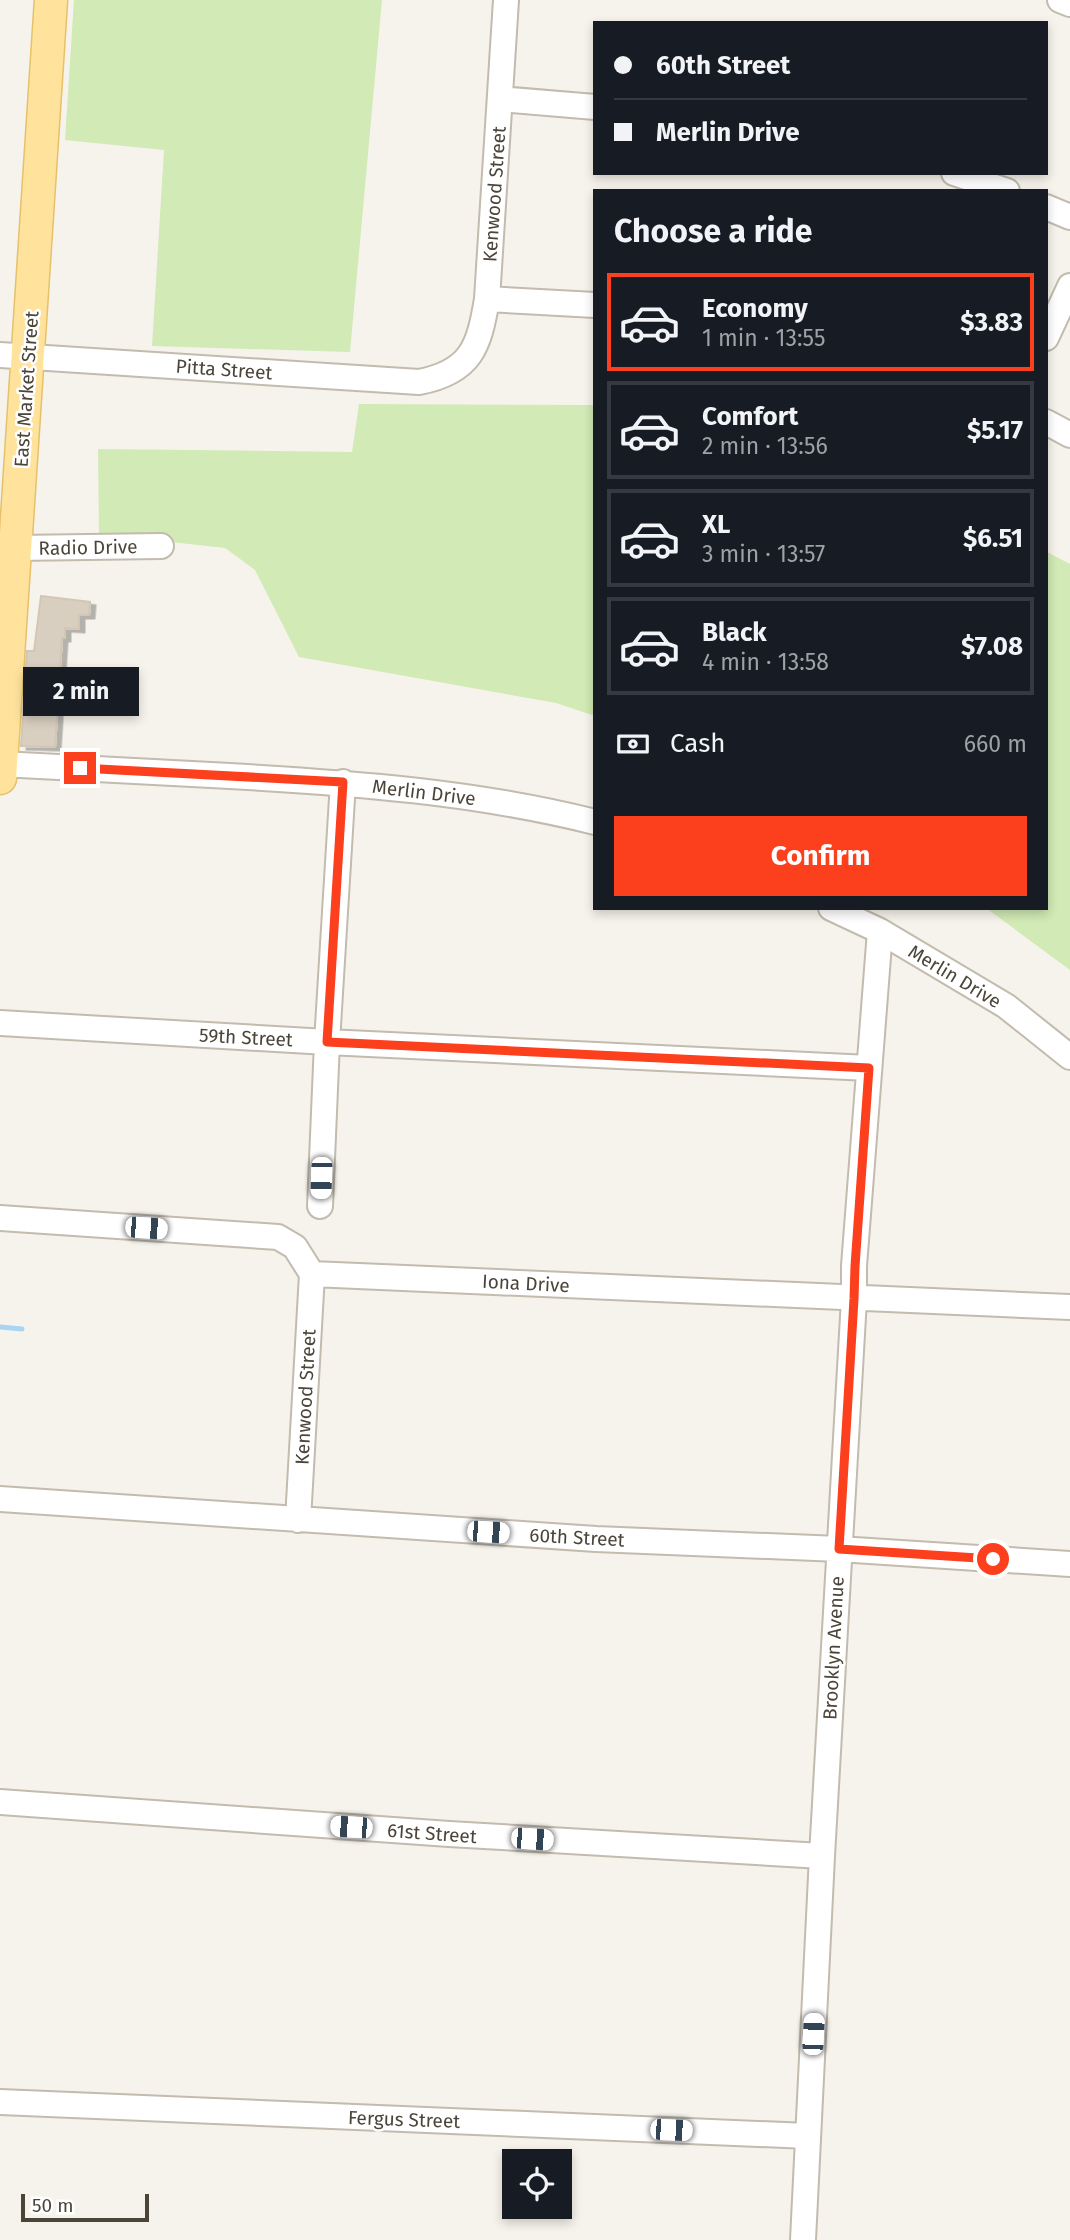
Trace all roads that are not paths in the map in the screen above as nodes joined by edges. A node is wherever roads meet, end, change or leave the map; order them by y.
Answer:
1 (51, 0) edge
2 (506, 0) edge
3 (1060, 0) edge
4 (1070, 4) edge
5 (500, 99) junction
6 (593, 107) edge
7 (960, 175) edge
8 (1001, 189) edge
9 (1048, 208) edge
10 (1070, 217) edge
11 (1070, 286) edge
12 (487, 299) junction
13 (593, 305) edge
14 (1048, 334) edge
15 (14, 356) edge
16 (447, 374) joint
17 (1048, 423) edge
18 (1070, 435) edge
19 (161, 546) dead end
20 (15, 548) junction
21 (0, 769) edge
22 (343, 782) junction
23 (593, 822) edge
24 (835, 910) edge
25 (880, 931) junction
26 (0, 1023) edge
27 (327, 1042) junction
28 (1070, 1058) edge
29 (869, 1068) junction
30 (320, 1206) dead end
31 (0, 1218) edge
32 (312, 1274) junction
33 (854, 1299) junction
34 (1070, 1307) edge
35 (0, 1499) edge
36 (299, 1520) junction
37 (839, 1549) junction
38 (1070, 1564) edge
39 (0, 1802) edge
40 (822, 1856) junction
41 (0, 2102) edge
42 (808, 2136) junction
43 (803, 2240) edge

1 - 15 main road, East Market Street
2 - 5 street, Kenwood Street
3 - 4 street
5 - 6 street
5 - 12 street, Kenwood Street
7 - 8 street
9 - 10 street
11 - 14 street
12 - 13 street
12 - 16 street, Kenwood Street
15 - 16 street, Pitta Street
15 - 20 main road, East Market Street
17 - 18 street
19 - 20 street, Radio Drive
20 - 21 main road, East Market Street
21 - 22 street, Merlin Drive
22 - 23 street, Merlin Drive
22 - 27 street
24 - 25 street, Merlin Drive
25 - 28 street, Merlin Drive
25 - 29 street, Brooklyn Avenue
26 - 27 street, 59th Street
27 - 29 street, 59th Street
27 - 30 street
29 - 33 street, Brooklyn Avenue
31 - 32 street
32 - 33 street, Iona Drive
32 - 36 street, Kenwood Street
33 - 34 street, Iona Drive
33 - 37 street, Brooklyn Avenue
35 - 36 street, 60th Street
36 - 37 street, 60th Street
37 - 38 street, 60th Street
37 - 40 street, Brooklyn Avenue
39 - 40 street, 61st Street
40 - 42 street, Brooklyn Avenue
41 - 42 street, Fergus Street
42 - 43 street, Brooklyn Avenue

